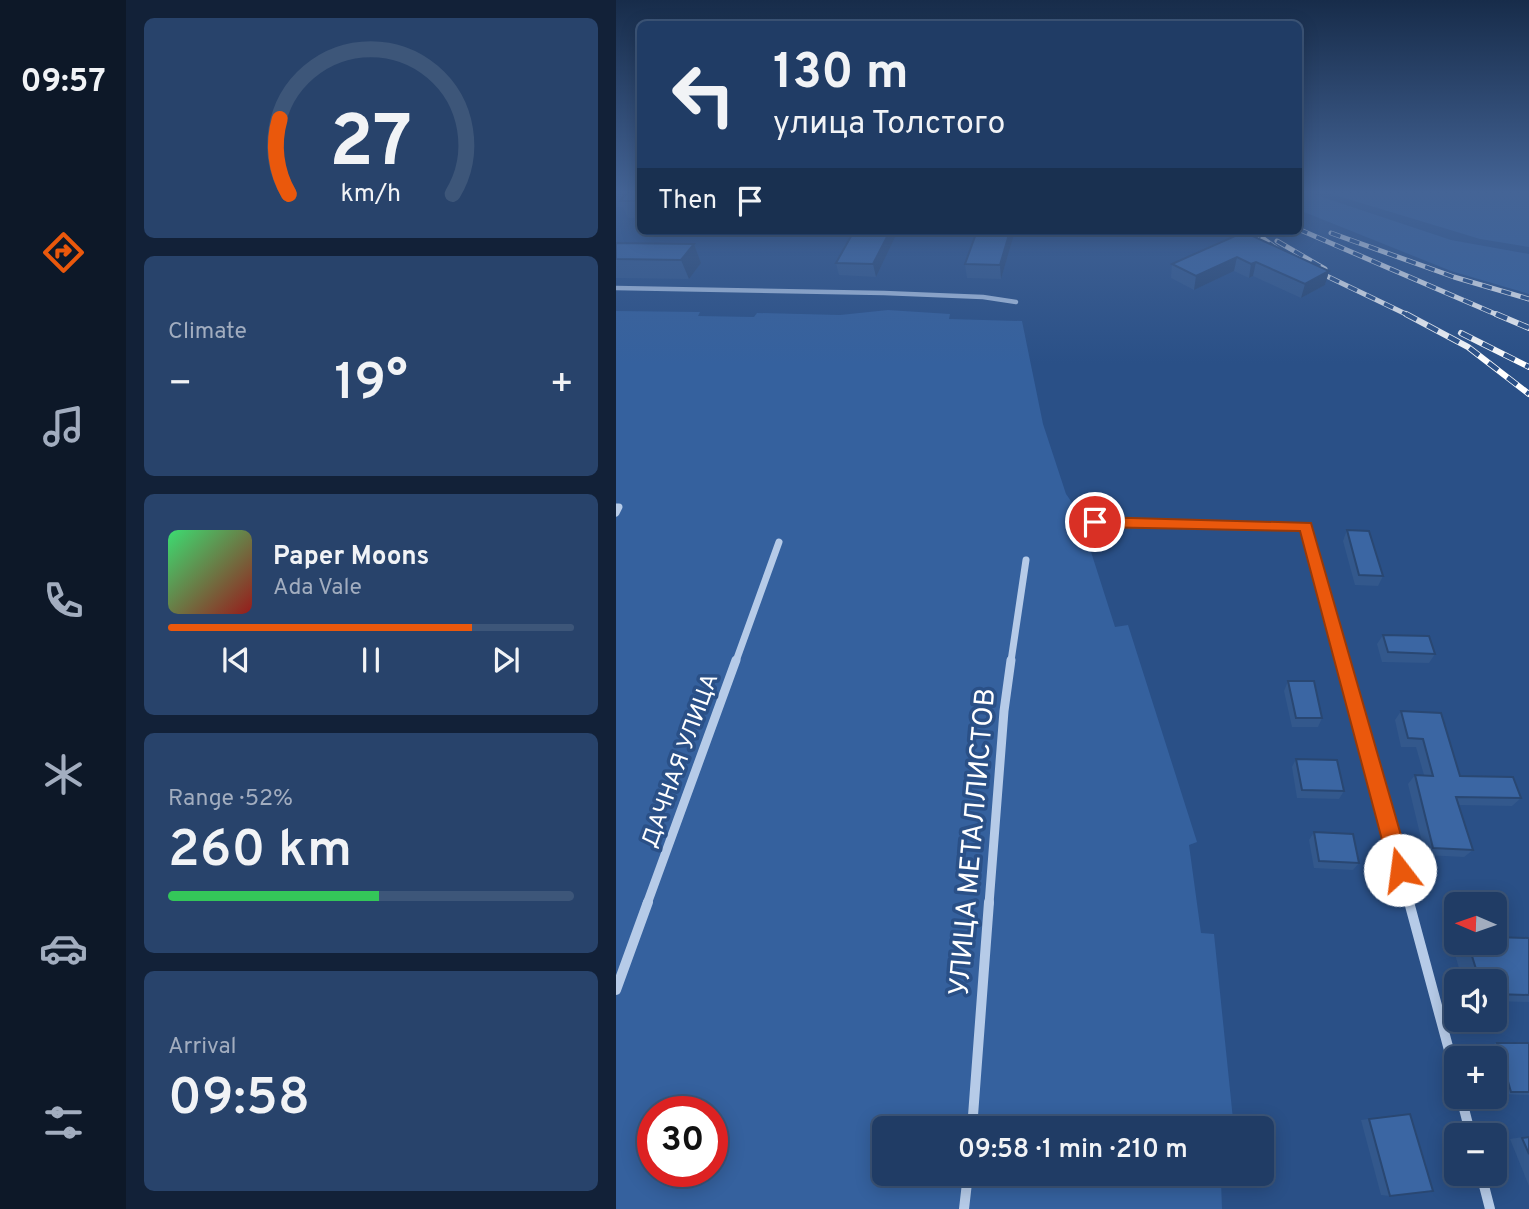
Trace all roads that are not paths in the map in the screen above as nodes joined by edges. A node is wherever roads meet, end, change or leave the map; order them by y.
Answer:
1 (616, 288) edge
2 (1016, 302) dead end
3 (616, 507) edge
4 (616, 513) edge
5 (1095, 522) dead end
6 (779, 542) dead end
7 (1026, 560) dead end
8 (616, 990) edge
9 (1448, 1046) edge
10 (973, 1116) edge
11 (967, 1186) edge
12 (1484, 1186) edge
13 (964, 1209) edge
14 (1490, 1209) edge

1 - 2 street
3 - 4 street
5 - 9 street
6 - 8 street, ДАЧНАЯ УЛИЦА
7 - 10 street, УЛИЦА МЕТАЛЛИСТОВ
11 - 13 street
12 - 14 street

